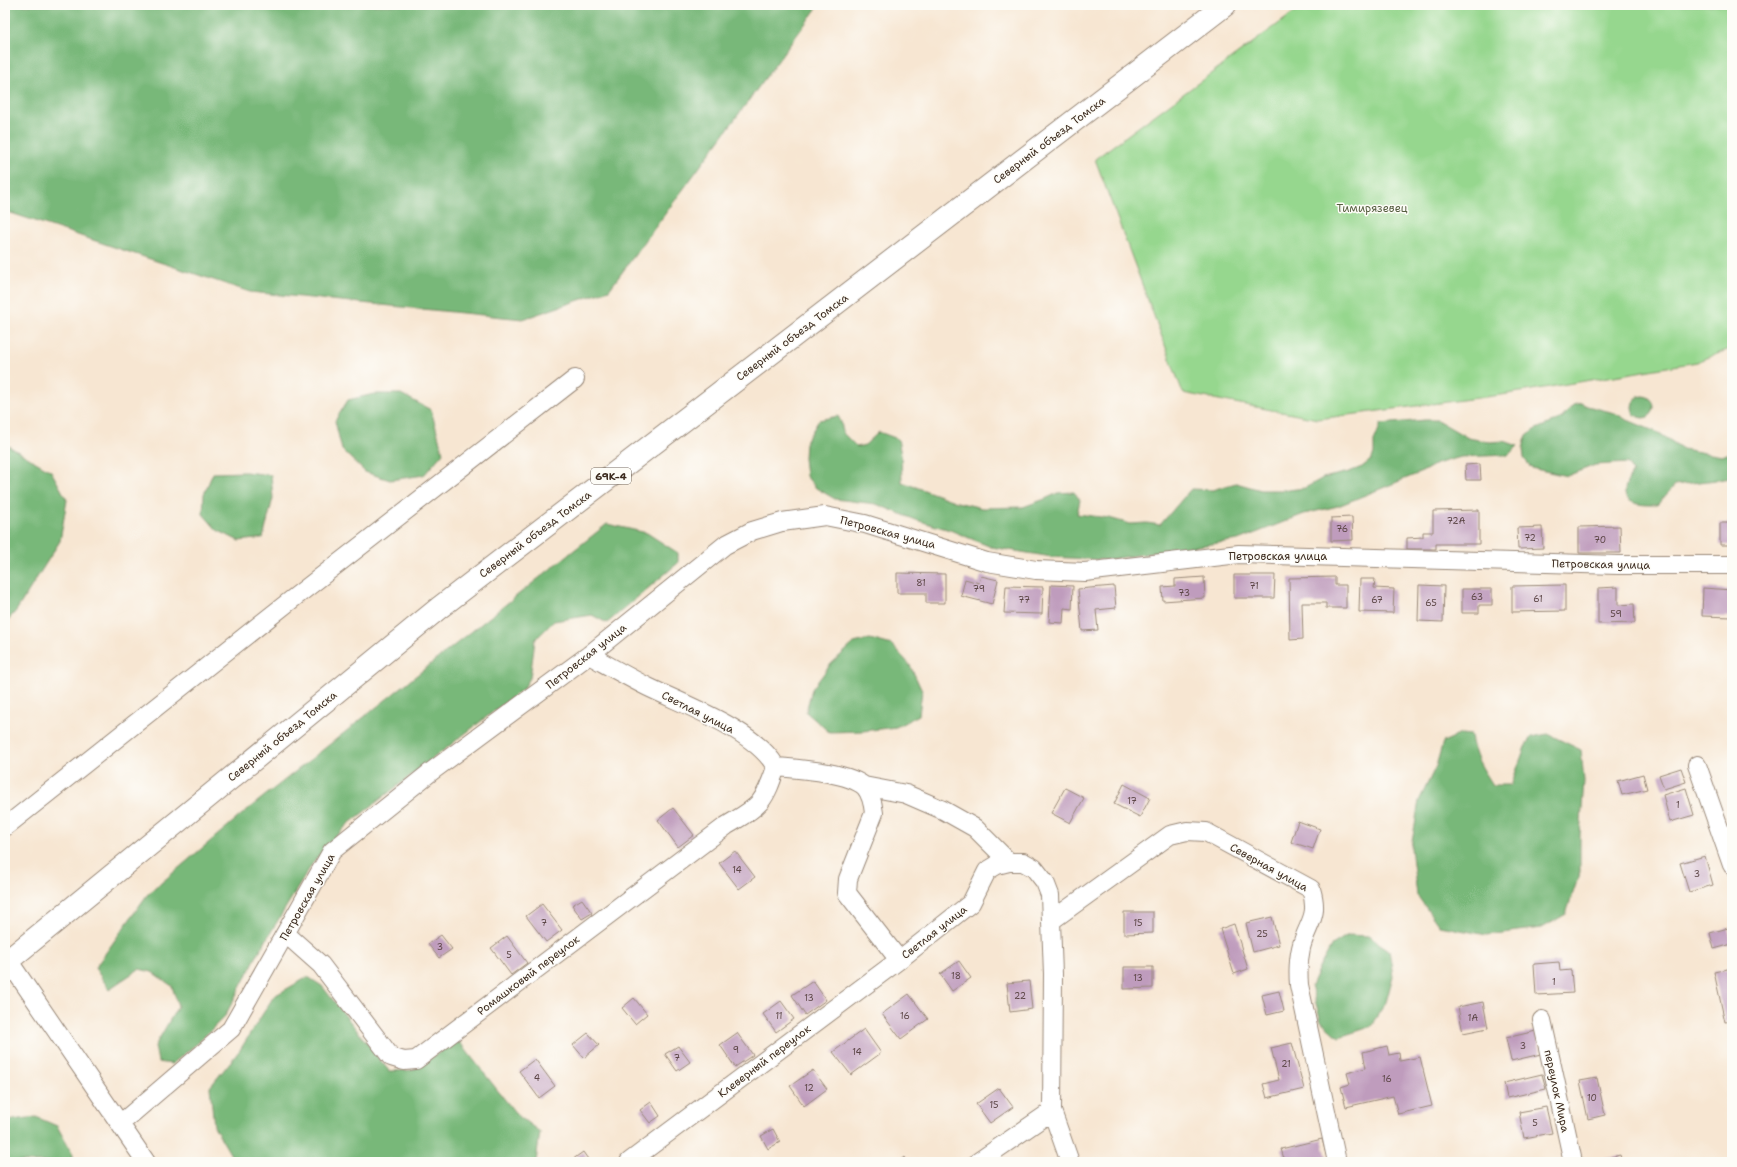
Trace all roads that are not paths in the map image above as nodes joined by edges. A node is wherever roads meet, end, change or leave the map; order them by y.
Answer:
1 (1225, 5) edge
2 (575, 379) dead end
3 (1732, 565) edge
4 (589, 655) junction
5 (1697, 765) dead end
6 (776, 767) junction
7 (864, 786) junction
8 (5, 827) edge
9 (1009, 862) junction
10 (1732, 865) edge
11 (1051, 921) junction
12 (286, 934) junction
13 (899, 960) junction
14 (6, 961) edge
15 (1542, 1020) dead end
16 (1052, 1111) junction
17 (120, 1124) junction
18 (146, 1162) edge
19 (629, 1162) edge
20 (978, 1162) edge
21 (1070, 1162) edge
22 (1337, 1162) edge
23 (1573, 1162) edge

1 - 14 main road, Северный объезд Томска / 69К-4
2 - 8 street
3 - 4 street, Петровская улица
4 - 6 street, Светлая улица
4 - 12 street, Петровская улица
5 - 10 street
6 - 7 street
6 - 12 street, Ромашковый переулок
7 - 9 street
7 - 13 street, Светлая улица
9 - 11 street, Светлая улица
9 - 13 street, Светлая улица
11 - 16 street, Светлая улица
11 - 22 street, Северная улица
12 - 17 street, Петровская улица
13 - 19 street, Клеверный переулок
14 - 17 street
15 - 23 street, переулок Мира
16 - 20 street
16 - 21 street, Светлая улица
17 - 18 street

